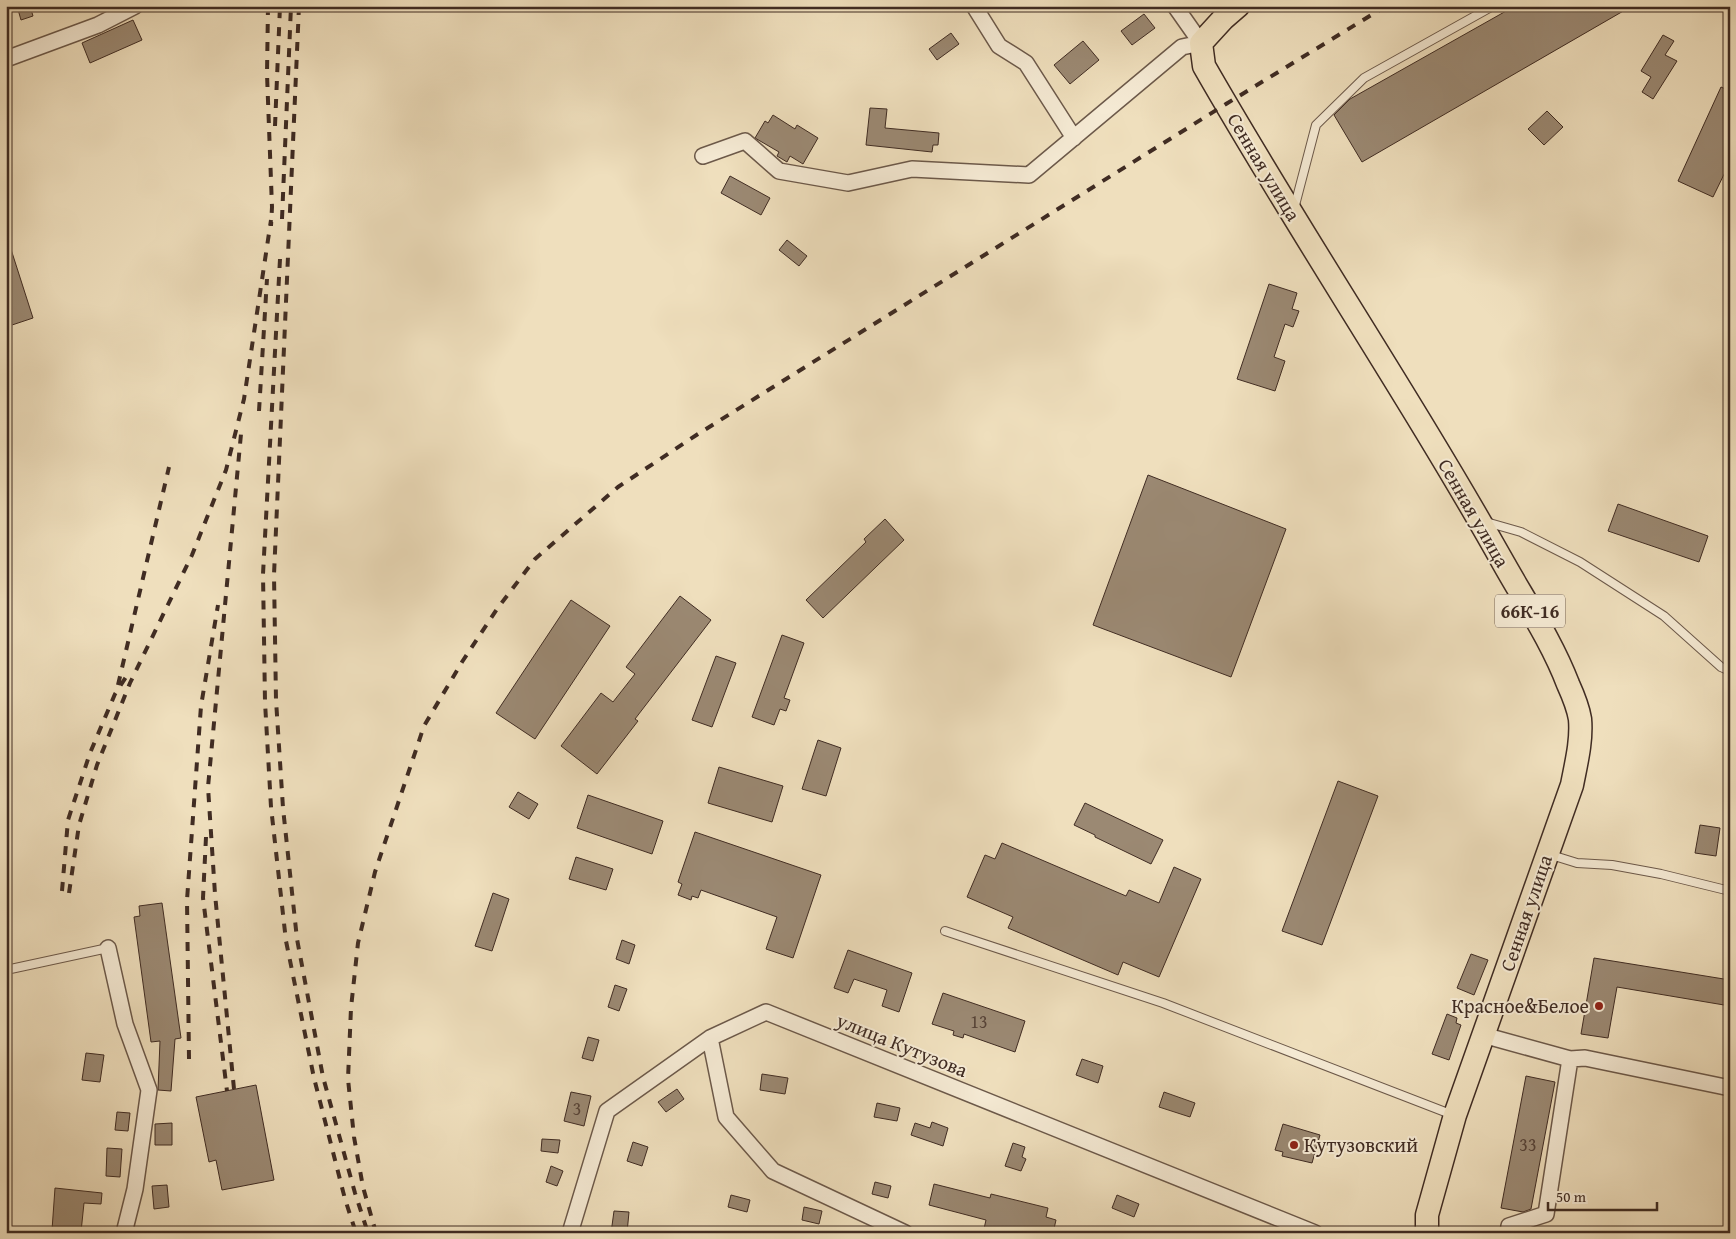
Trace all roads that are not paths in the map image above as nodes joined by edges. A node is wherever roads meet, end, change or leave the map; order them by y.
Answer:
1 (135, 6) edge
2 (974, 6) edge
3 (1175, 6) edge
4 (1238, 6) edge
5 (1493, 6) edge
6 (1201, 43) junction
7 (6, 59) edge
8 (1074, 138) junction
9 (703, 156) dead end
10 (1293, 215) junction
11 (1478, 520) junction
12 (1730, 671) edge
13 (1547, 854) junction
14 (1730, 891) edge
15 (945, 931) dead end
16 (108, 948) joint
17 (6, 970) edge
18 (1483, 1035) junction
19 (710, 1038) junction
20 (1570, 1059) junction
21 (1730, 1088) edge
22 (1455, 1115) junction
23 (124, 1233) edge
24 (570, 1233) edge
25 (905, 1233) edge
26 (1314, 1233) edge
27 (1427, 1233) edge
28 (1508, 1233) edge

1 - 7 street
2 - 8 street
3 - 6 street, Сенная улица
4 - 6 main road
5 - 10 lane
6 - 8 street
6 - 10 main road, Сенная улица / 66К-16
8 - 9 street
10 - 11 main road, Сенная улица / 66К-16
11 - 12 lane
11 - 13 main road, Сенная улица / 66К-16
13 - 14 lane
13 - 18 main road, Сенная улица / 66К-16
15 - 22 lane
16 - 17 lane
16 - 23 street
18 - 20 street
18 - 22 main road, Сенная улица / 66К-16
19 - 24 street, улица Кутузова
19 - 25 street
19 - 26 street, улица Кутузова
20 - 21 street
20 - 28 street
22 - 27 main road, Сенная улица / 66К-16

